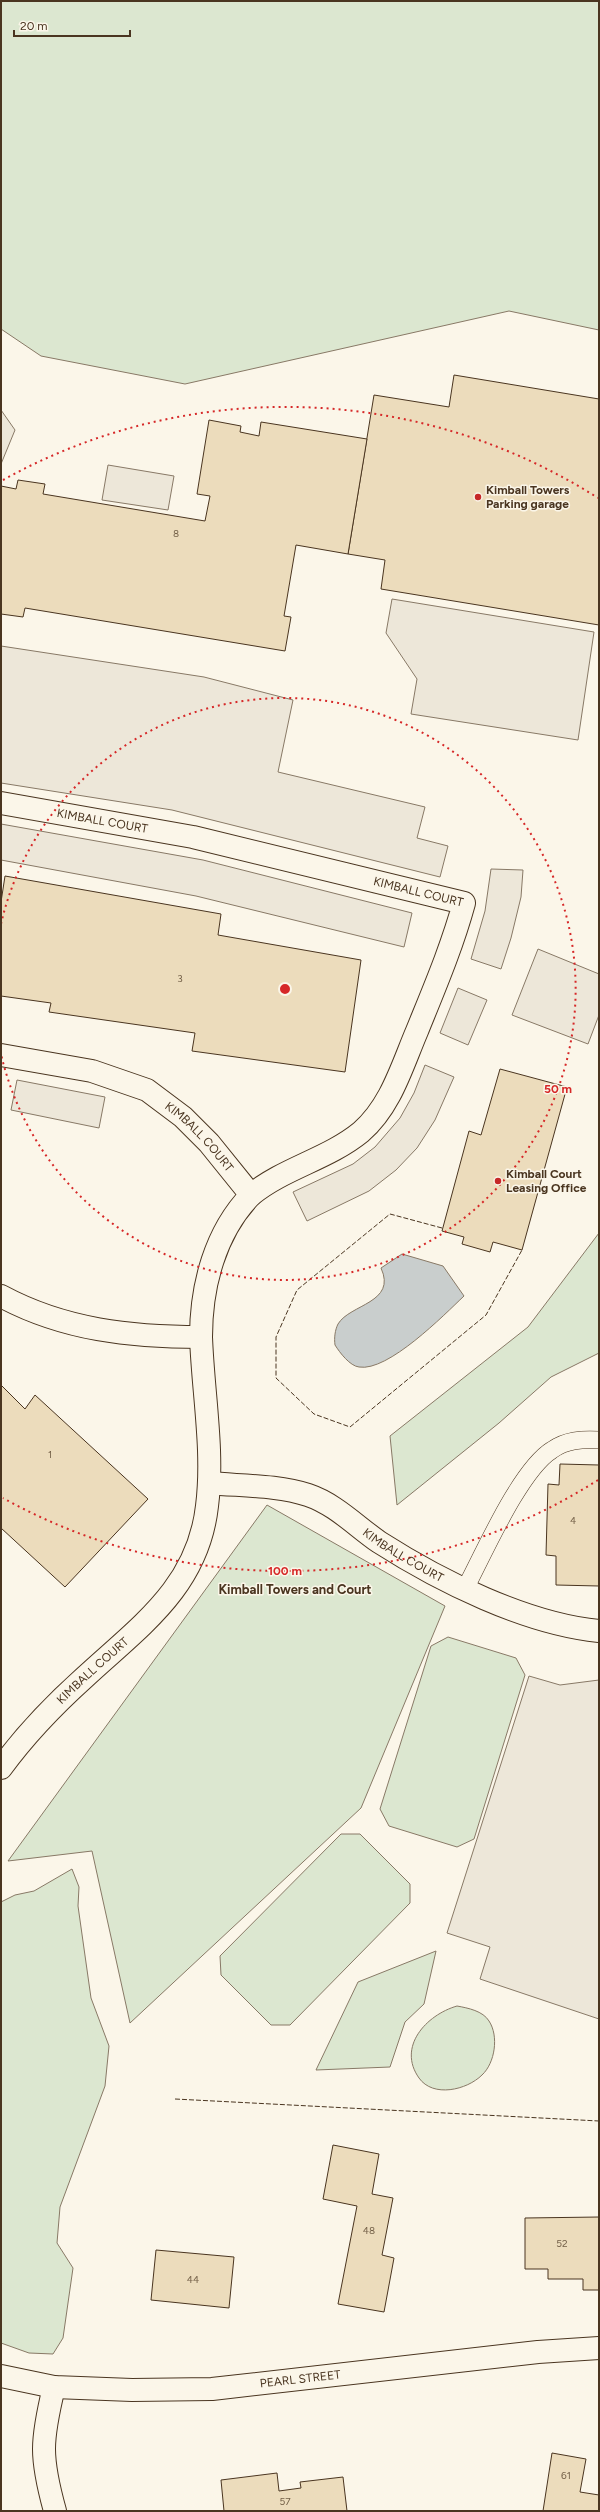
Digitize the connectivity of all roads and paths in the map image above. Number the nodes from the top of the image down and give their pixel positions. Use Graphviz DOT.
graph roads {
  1 [pos="1,803"];
  2 [pos="1,1055"];
  3 [pos="251,1195"];
  4 [pos="1,1296"];
  5 [pos="201,1337"];
  6 [pos="599,1440"];
  7 [pos="209,1484"];
  8 [pos="465,1589"];
  9 [pos="599,1631"];
  10 [pos="1,1768"];
  11 [pos="599,2348"];
  12 [pos="1,2376"];
  13 [pos="54,2387"];
  14 [pos="55,2511"];
  1 -- 3 [label="street, KIMBALL COURT"];
  2 -- 3 [label="street, KIMBALL COURT"];
  3 -- 5 [label="street, KIMBALL COURT"];
  4 -- 5 [label="street"];
  5 -- 7 [label="street, KIMBALL COURT"];
  6 -- 8 [label="lane"];
  7 -- 8 [label="street, KIMBALL COURT"];
  7 -- 10 [label="street, KIMBALL COURT"];
  8 -- 9 [label="street, KIMBALL COURT"];
  11 -- 13 [label="street, PEARL STREET"];
  12 -- 13 [label="street, PEARL STREET"];
  13 -- 14 [label="street"];
}
